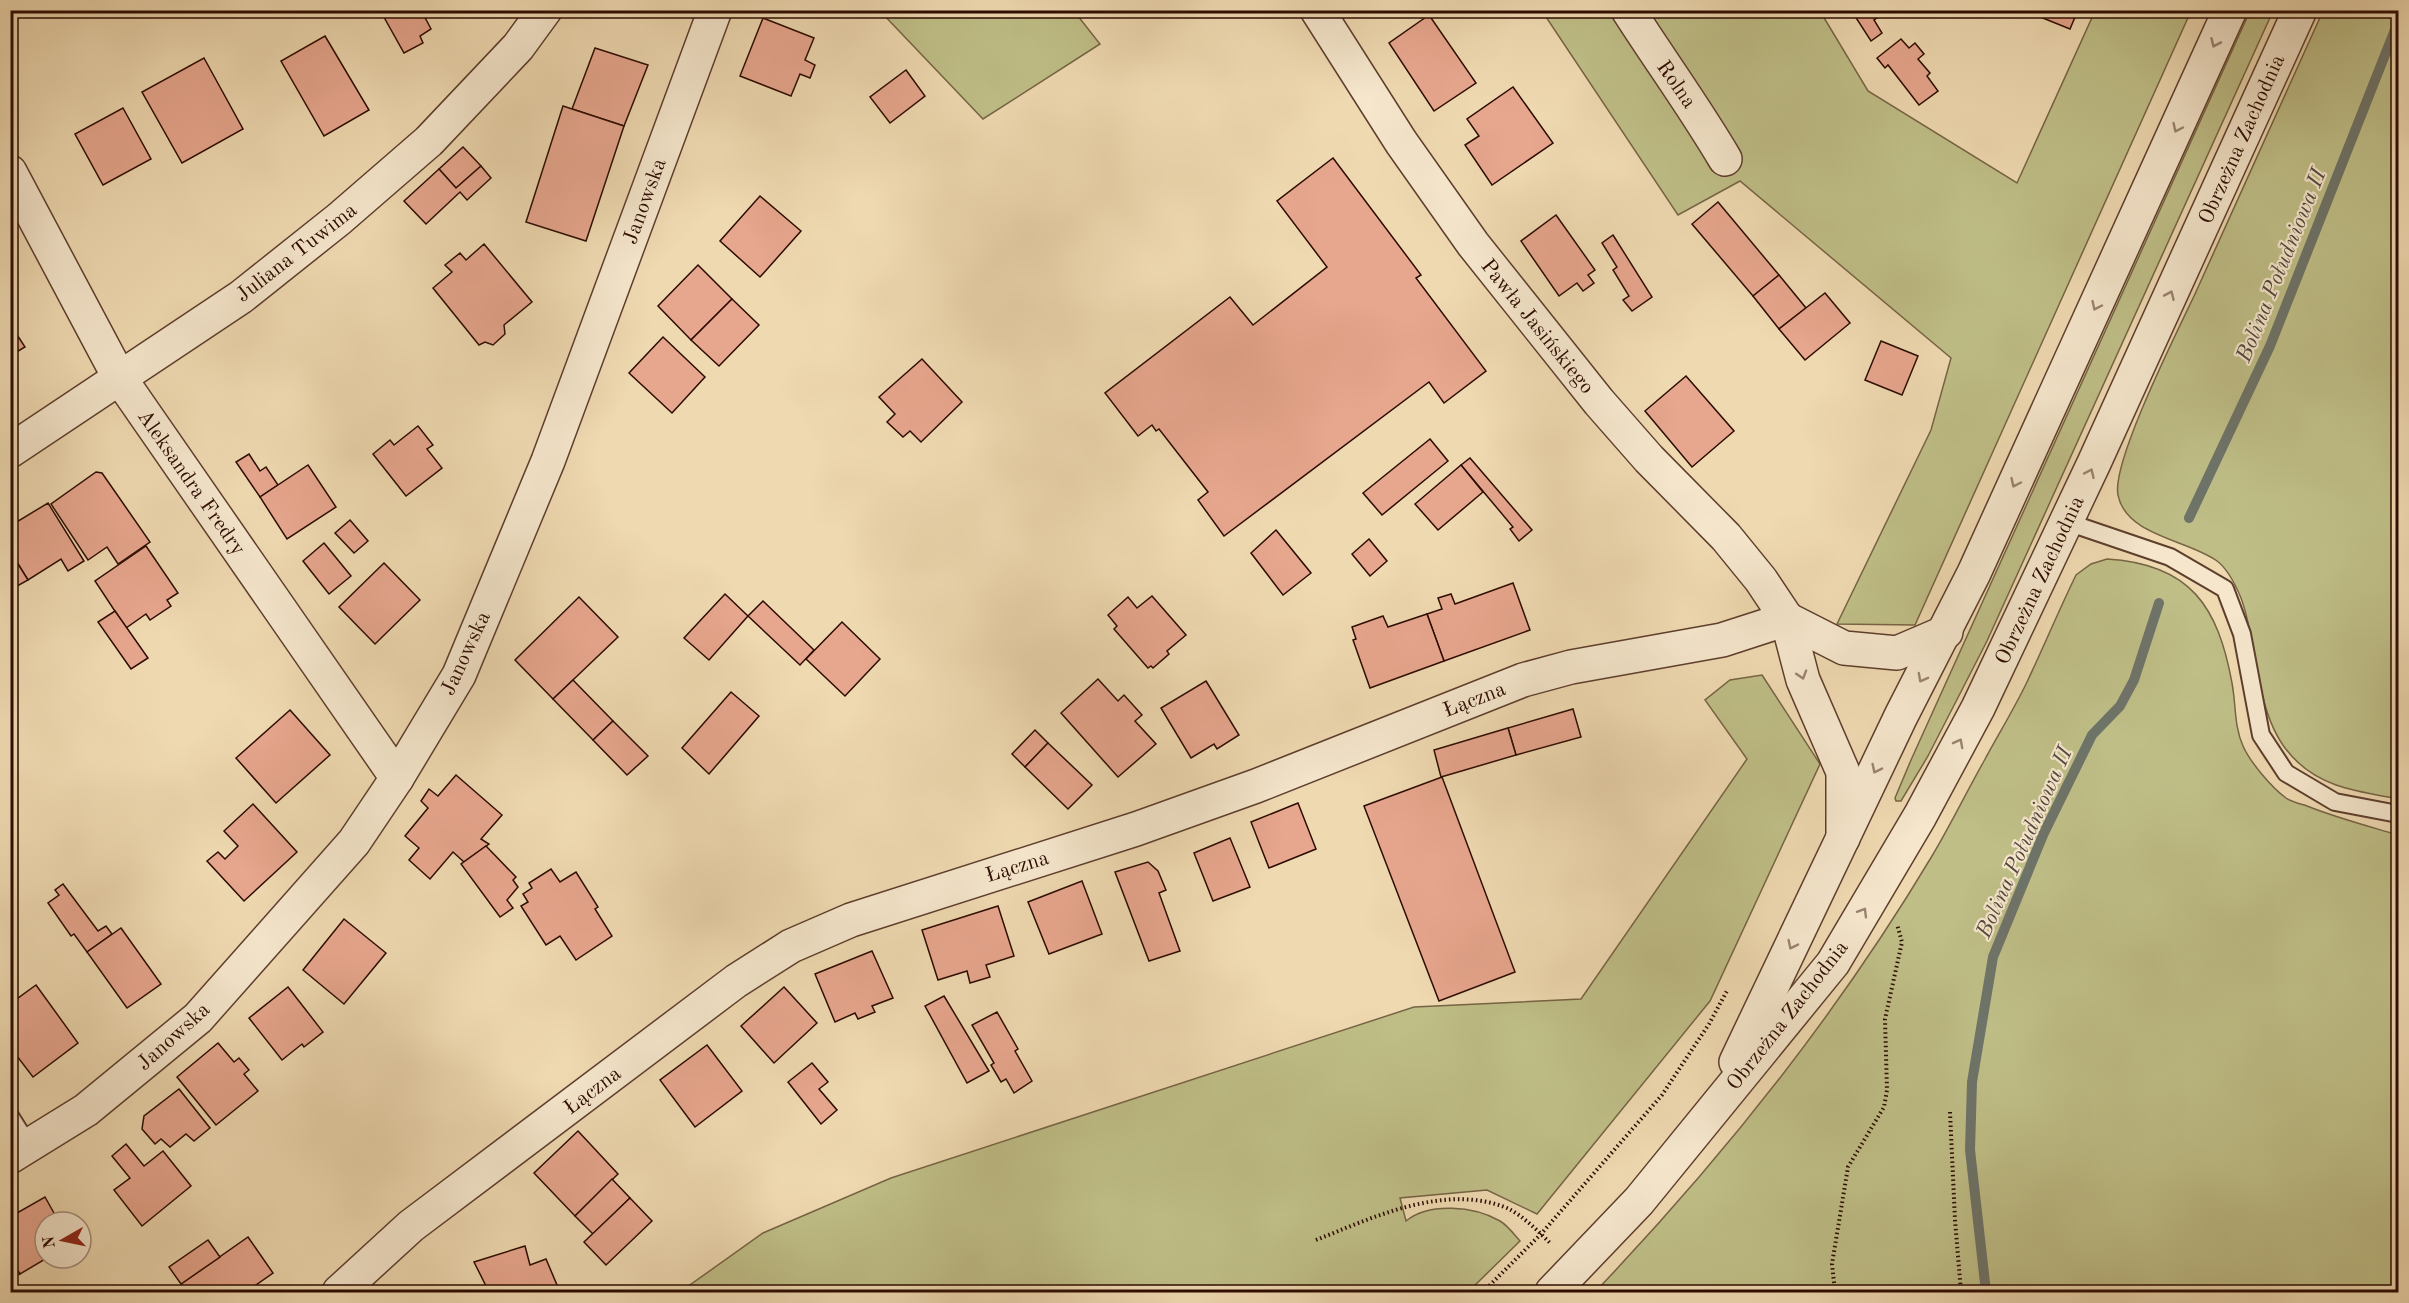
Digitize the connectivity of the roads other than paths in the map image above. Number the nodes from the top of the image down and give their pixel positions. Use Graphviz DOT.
graph roads {
  1 [pos="544,10"];
  2 [pos="715,10"];
  3 [pos="1317,10"];
  4 [pos="1628,10"];
  5 [pos="2230,10"];
  6 [pos="2300,10"];
  7 [pos="1725,159"];
  8 [pos="10,172"];
  9 [pos="119,377"];
  10 [pos="10,451"];
  11 [pos="2067,522"];
  12 [pos="1787,619"];
  13 [pos="1946,632"];
  14 [pos="397,778"];
  15 [pos="2398,814"];
  16 [pos="1843,838"];
  17 [pos="1712,1112"];
  18 [pos="10,1116"];
  19 [pos="20,1152"];
  20 [pos="339,1293"];
  21 [pos="1552,1293"];
  1 -- 9 [label="street, Juliana Tuwima"];
  2 -- 14 [label="street, Janowska"];
  3 -- 12 [label="street, Pawła Jasińskiego"];
  4 -- 7 [label="street, Rolna"];
  5 -- 13 [label="street, Obrzeżna Zachodnia, one-way"];
  11 -- 6 [label="street, Obrzeżna Zachodnia, one-way"];
  8 -- 9 [label="street, Aleksandra Fredry"];
  9 -- 10 [label="street, Juliana Tuwima"];
  9 -- 14 [label="street, Aleksandra Fredry"];
  11 -- 15 [label="lane"];
  17 -- 11 [label="street, Obrzeżna Zachodnia, one-way"];
  12 -- 13 [label="street, Pawła Jasińskiego"];
  12 -- 16 [label="street, Pawła Jasińskiego, one-way"];
  12 -- 20 [label="street, Łączna"];
  13 -- 16 [label="street, Obrzeżna Zachodnia, one-way"];
  14 -- 19 [label="street, Janowska"];
  16 -- 17 [label="street, Obrzeżna Zachodnia, one-way"];
  17 -- 21 [label="street, Obrzeżna Zachodnia"];
  18 -- 19 [label="lane"];
}
